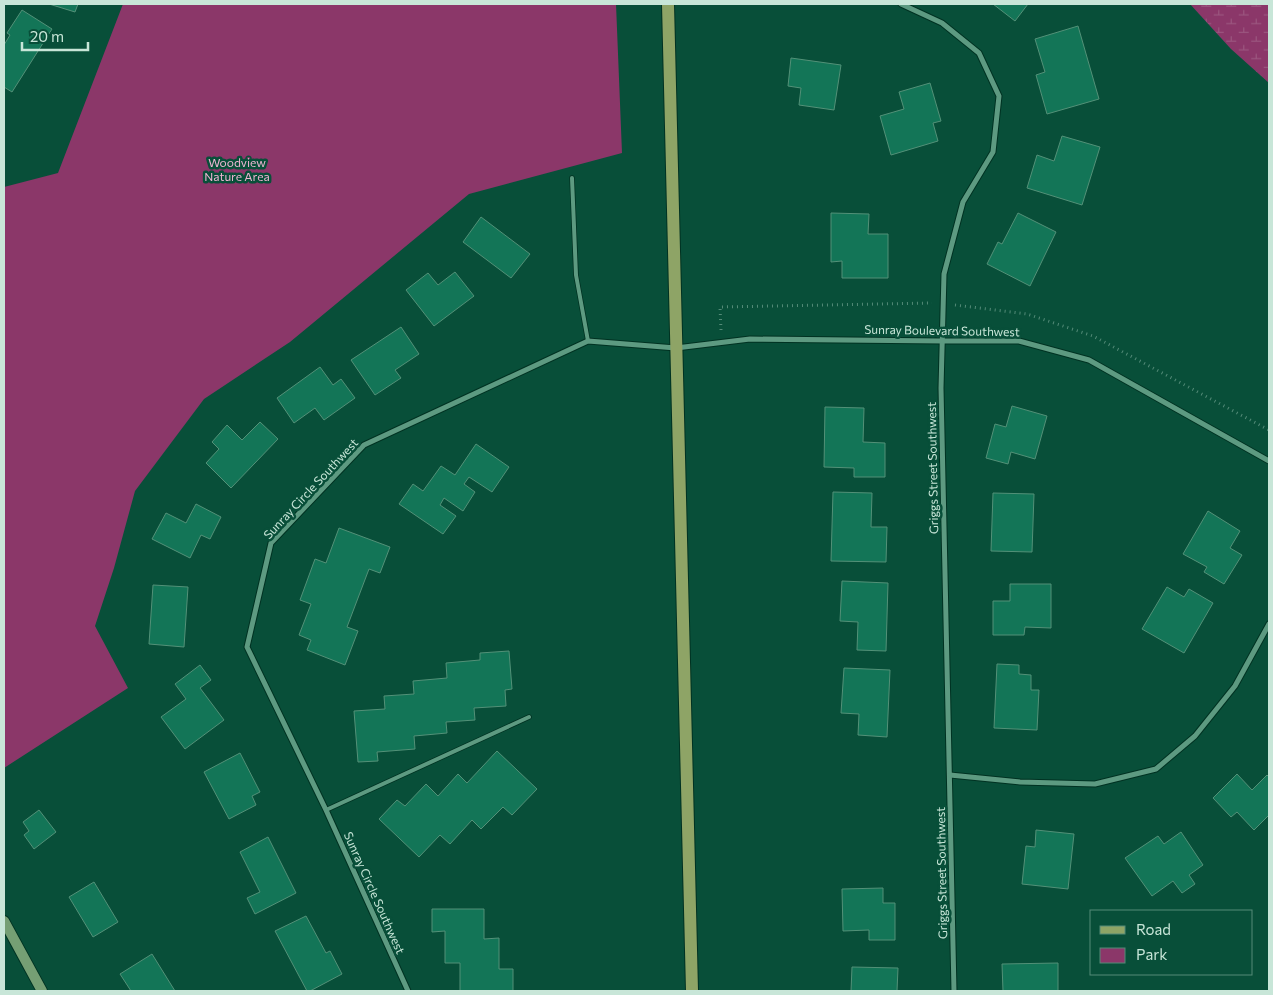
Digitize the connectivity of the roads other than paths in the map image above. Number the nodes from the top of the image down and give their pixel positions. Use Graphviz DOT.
graph roads {
  1 [pos="668,4"];
  2 [pos="901,4"];
  3 [pos="572,178"];
  4 [pos="588,341"];
  5 [pos="942,341"];
  6 [pos="676,348"];
  7 [pos="1269,461"];
  8 [pos="1269,624"];
  9 [pos="529,717"];
  10 [pos="950,775"];
  11 [pos="326,810"];
  12 [pos="4,922"];
  13 [pos="42,991"];
  14 [pos="408,991"];
  15 [pos="692,991"];
  16 [pos="954,991"];
  1 -- 6 [label="main road"];
  2 -- 5 [label="street, Griggs Street Southwest"];
  3 -- 4 [label="lane"];
  4 -- 6 [label="street, Sunray Circle Southwest"];
  4 -- 11 [label="street, Sunray Circle Southwest"];
  5 -- 6 [label="street, Sunray Boulevard Southwest"];
  5 -- 7 [label="street, Sunray Boulevard Southwest"];
  5 -- 10 [label="street, Griggs Street Southwest"];
  6 -- 15 [label="main road"];
  8 -- 10 [label="street"];
  9 -- 11 [label="lane"];
  10 -- 16 [label="street, Griggs Street Southwest"];
  11 -- 14 [label="street, Sunray Circle Southwest"];
  12 -- 13 [label="street"];
}
